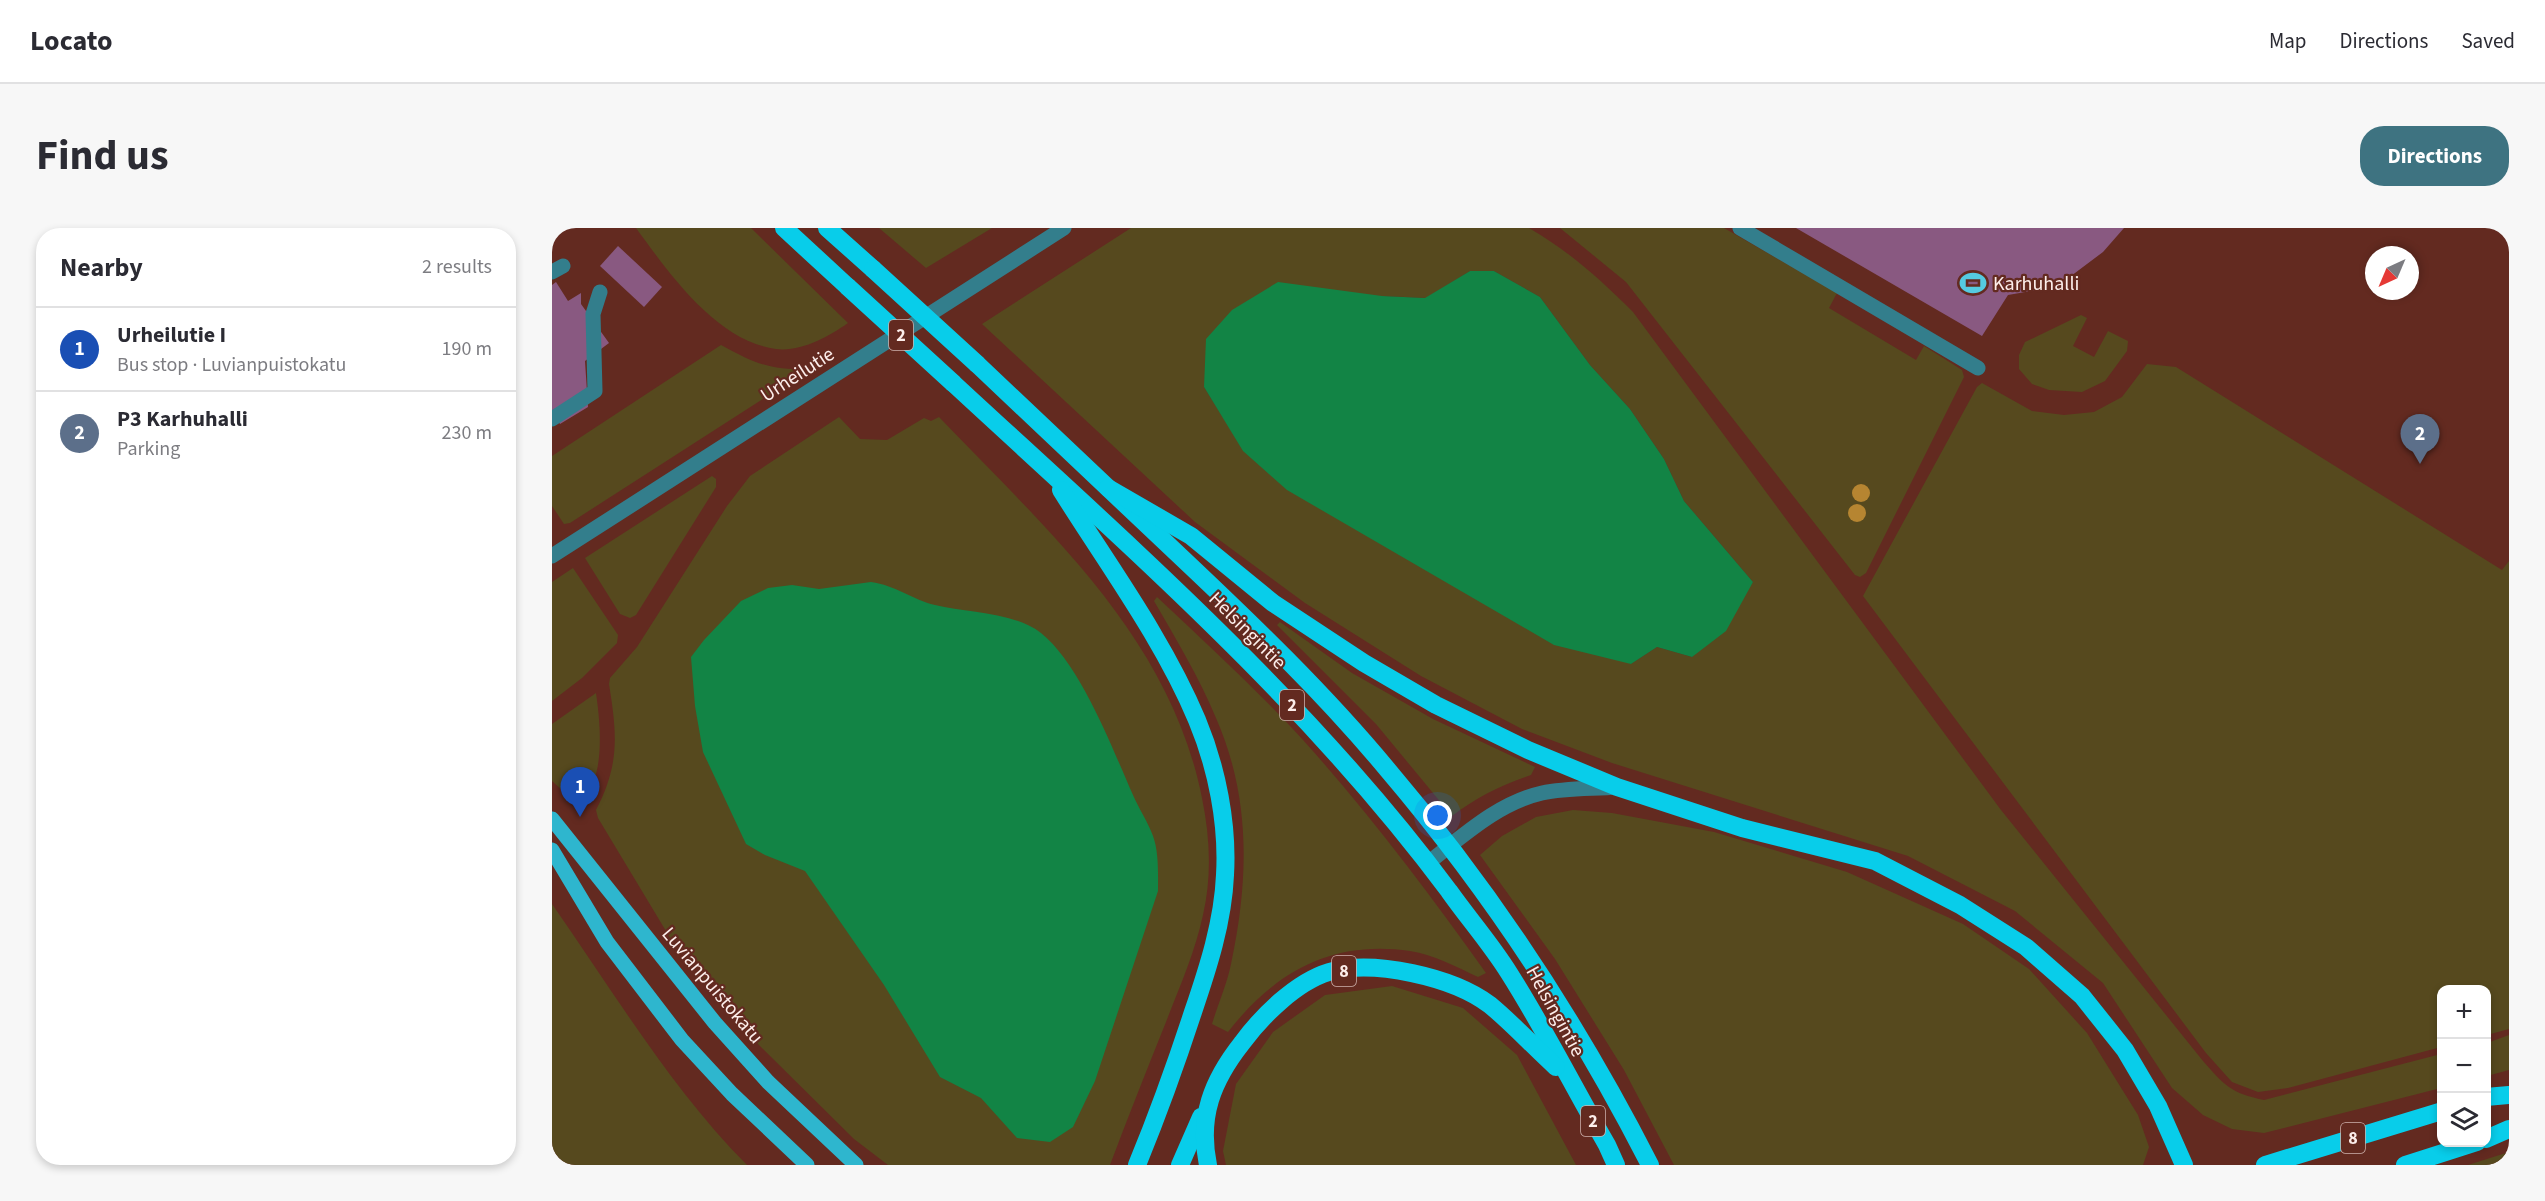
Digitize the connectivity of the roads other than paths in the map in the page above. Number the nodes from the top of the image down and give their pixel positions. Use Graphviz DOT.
graph roads {
  1 [pos="783,228"];
  2 [pos="827,228"];
  3 [pos="1064,228"];
  4 [pos="1740,228"];
  5 [pos="600,292"];
  6 [pos="1978,368"];
  7 [pos="552,419"];
  8 [pos="1048,471"];
  9 [pos="1108,488"];
  10 [pos="552,556"];
  11 [pos="1617,787"];
  12 [pos="552,819"];
  13 [pos="1450,846"];
  14 [pos="552,850"];
  15 [pos="1428,863"];
  16 [pos="1568,1078"];
  17 [pos="2509,1095"];
  18 [pos="2491,1097"];
  19 [pos="1208,1102"];
  20 [pos="2437,1113"];
  21 [pos="2509,1129"];
  22 [pos="2491,1137"];
  23 [pos="2463,1147"];
  24 [pos="807,1165"];
  25 [pos="856,1165"];
  26 [pos="1137,1165"];
  27 [pos="1180,1165"];
  28 [pos="1208,1165"];
  29 [pos="1616,1165"];
  30 [pos="1650,1165"];
  31 [pos="2184,1165"];
  32 [pos="2265,1165"];
  33 [pos="2405,1165"];
  1 -- 8 [label="highway, Helsingintie / 2, bridge"];
  2 -- 9 [label="highway, Helsingintie / 2, bridge"];
  3 -- 10 [label="street, Urheilutie"];
  4 -- 6 [label="street"];
  5 -- 7 [label="street"];
  8 -- 15 [label="highway, Helsingintie / 2"];
  8 -- 26 [label="highway"];
  9 -- 11 [label="highway"];
  9 -- 13 [label="highway, Helsingintie / 2"];
  11 -- 13 [label="street"];
  11 -- 31 [label="highway"];
  12 -- 25 [label="main road, Luvianpuistokatu"];
  13 -- 15 [label="street"];
  13 -- 30 [label="highway, Helsingintie / 2"];
  14 -- 24 [label="main road"];
  15 -- 16 [label="highway, Helsingintie / 2"];
  16 -- 19 [label="highway, 8"];
  16 -- 29 [label="highway, Helsingintie / 2"];
  17 -- 18 [label="highway"];
  19 -- 27 [label="highway"];
  19 -- 28 [label="highway, 8"];
  20 -- 32 [label="highway, 8"];
  21 -- 22 [label="highway"];
  23 -- 33 [label="highway"];
}
